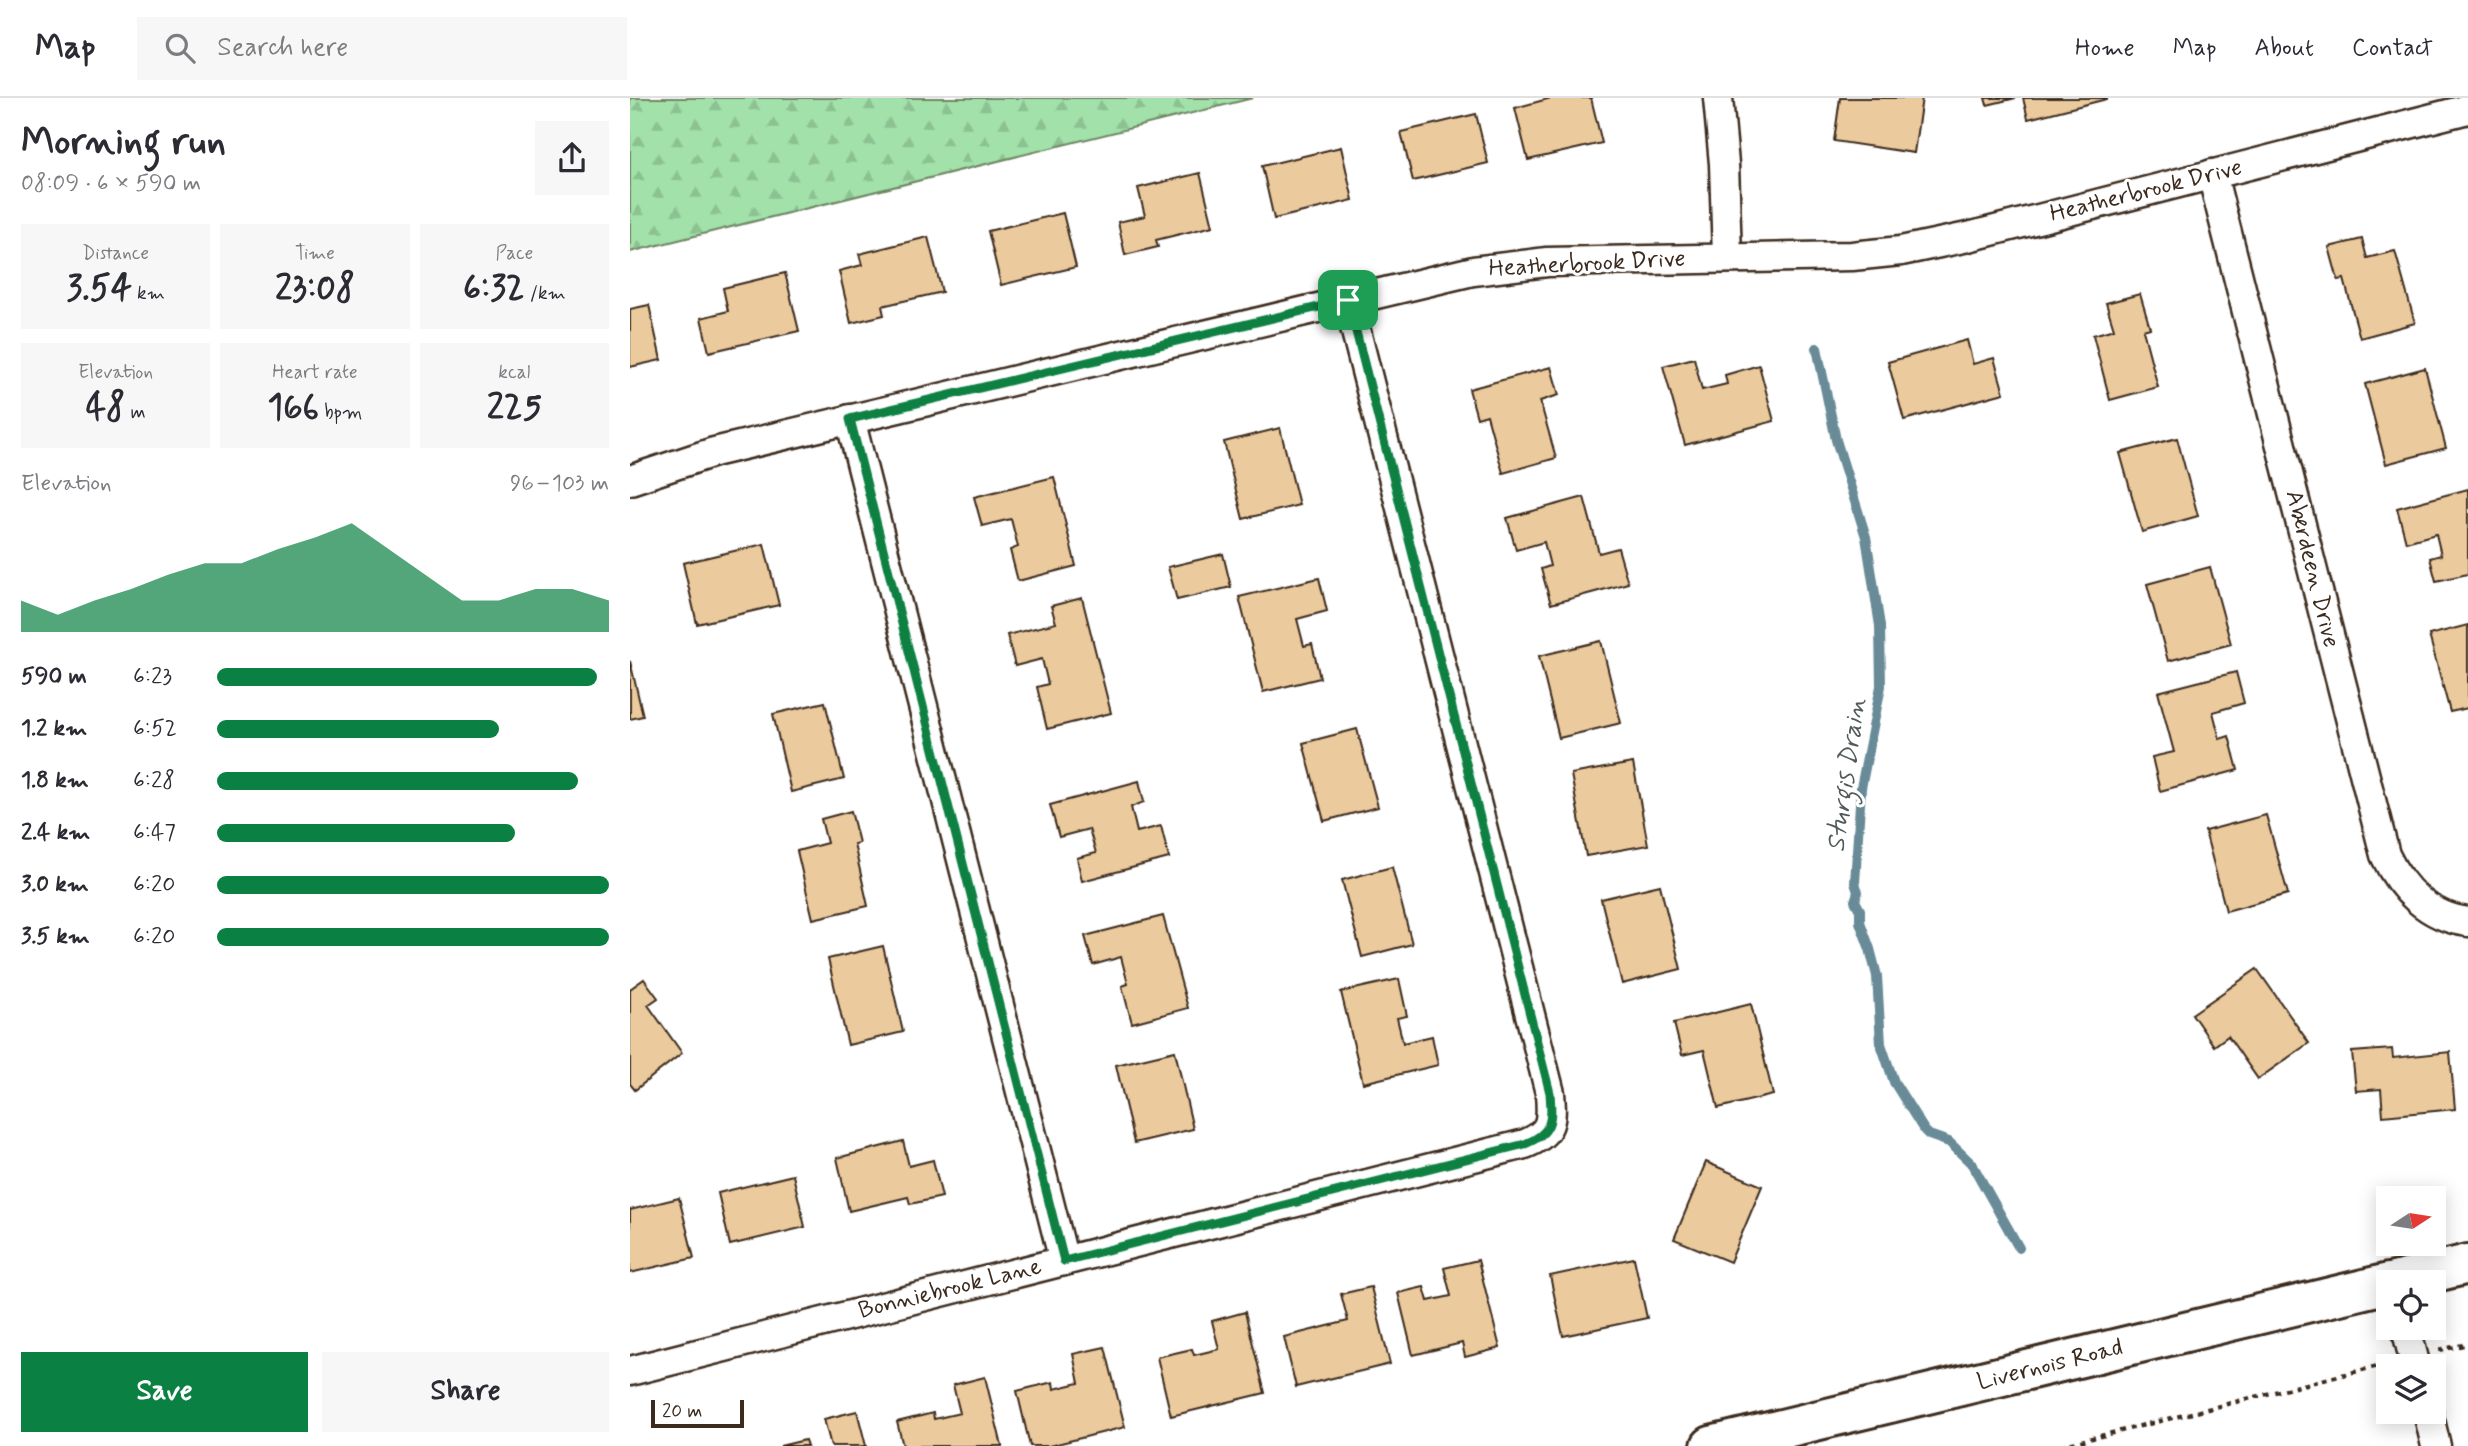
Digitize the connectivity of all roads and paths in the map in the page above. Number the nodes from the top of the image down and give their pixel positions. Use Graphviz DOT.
graph roads {
  1 [pos="1718,98"];
  2 [pos="2468,109"];
  3 [pos="2212,174"];
  4 [pos="1727,257"];
  5 [pos="1348,300"];
  6 [pos="850,419"];
  7 [pos="630,480"];
  8 [pos="2468,922"];
  9 [pos="1064,1261"];
  10 [pos="2468,1264"];
  11 [pos="2444,1270"];
  12 [pos="2376,1287"];
  13 [pos="2468,1344"];
  14 [pos="2435,1354"];
  15 [pos="2376,1369"];
  16 [pos="630,1371"];
  17 [pos="2431,1424"];
  18 [pos="1711,1446"];
  19 [pos="2061,1446"];
  20 [pos="2436,1446"];
  1 -- 4 [label="street"];
  2 -- 3 [label="street, Heatherbrook Drive"];
  3 -- 4 [label="street, Heatherbrook Drive"];
  3 -- 8 [label="street, Aberdeen Drive"];
  4 -- 5 [label="street, Heatherbrook Drive"];
  5 -- 6 [label="street, Heatherbrook Drive"];
  5 -- 9 [label="street, Bonniebrook Lane"];
  6 -- 7 [label="street, Heatherbrook Drive"];
  6 -- 9 [label="street"];
  9 -- 16 [label="street, Bonniebrook Lane"];
  10 -- 11 [label="main road, Livernois Road"];
  12 -- 18 [label="main road, Livernois Road"];
  13 -- 14 [label="path"];
  15 -- 19 [label="path"];
  17 -- 20 [label="street"];
}
